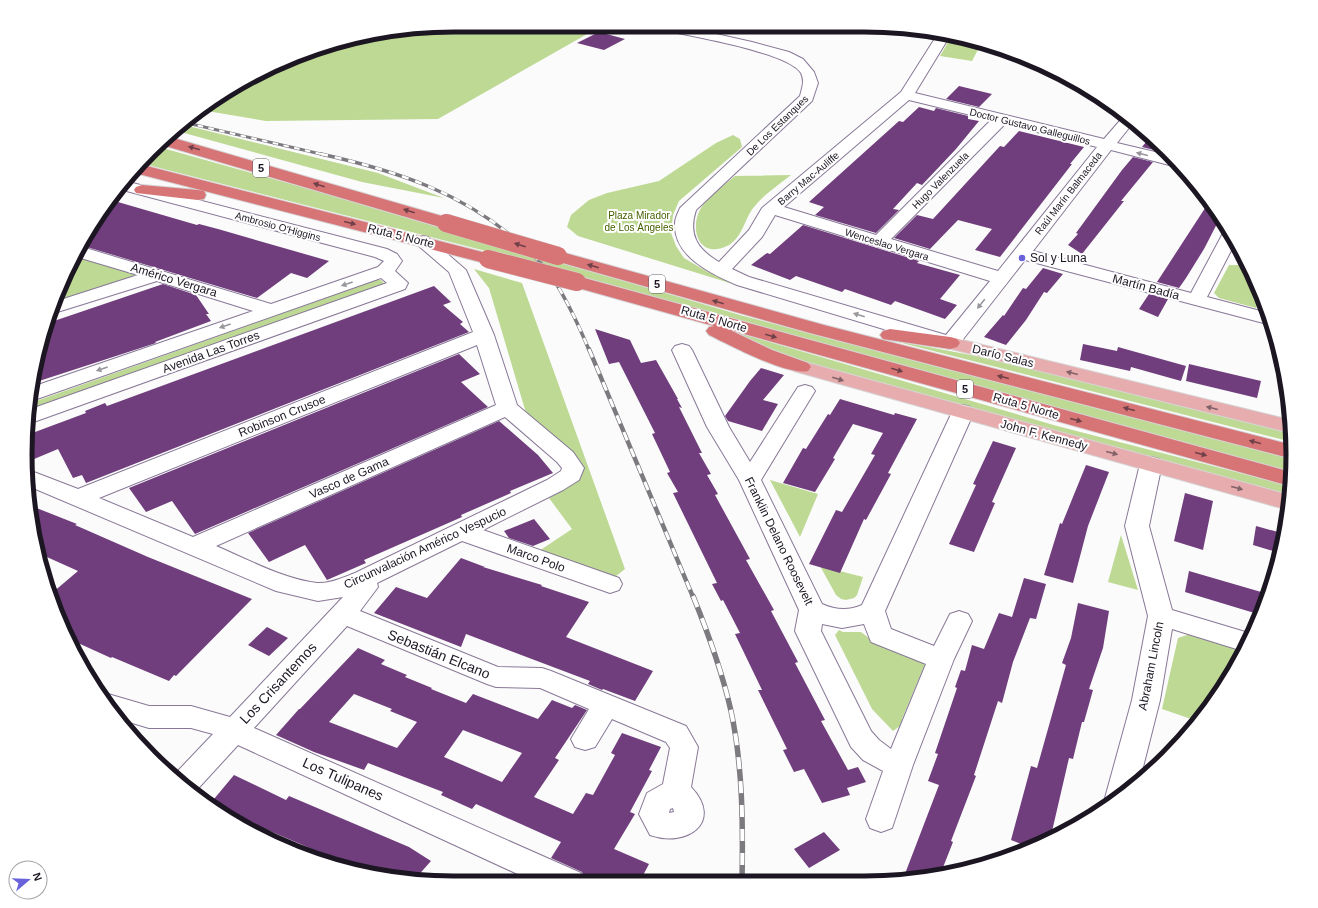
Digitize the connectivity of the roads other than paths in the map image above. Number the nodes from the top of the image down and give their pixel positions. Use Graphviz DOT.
graph roads {
  1 [pos="689,32"];
  2 [pos="941,39"];
  3 [pos="906,95"];
  4 [pos="1001,119"];
  5 [pos="1125,122"];
  6 [pos="170,142"];
  7 [pos="1107,145"];
  8 [pos="1165,159"];
  9 [pos="143,170"];
  10 [pos="128,186"];
  11 [pos="142,190"];
  12 [pos="258,200"];
  13 [pos="772,209"];
  14 [pos="422,241"];
  15 [pos="880,241"];
  16 [pos="1228,241"];
  17 [pos="84,253"];
  18 [pos="1021,253"];
  19 [pos="482,257"];
  20 [pos="457,270"];
  21 [pos="721,270"];
  22 [pos="158,275"];
  23 [pos="1001,278"];
  24 [pos="389,279"];
  25 [pos="640,299"];
  26 [pos="1196,300"];
  27 [pos="58,307"];
  28 [pos="271,310"];
  29 [pos="756,312"];
  30 [pos="1264,318"];
  31 [pos="484,335"];
  32 [pos="950,342"];
  33 [pos="682,350"];
  34 [pos="801,367"];
  35 [pos="805,391"];
  36 [pos="37,392"];
  37 [pos="507,408"];
  38 [pos="963,412"];
  39 [pos="34,415"];
  40 [pos="1285,426"];
  41 [pos="1286,450"];
  42 [pos="1151,464"];
  43 [pos="1285,477"];
  44 [pos="33,479"];
  45 [pos="750,480"];
  46 [pos="79,497"];
  47 [pos="1283,501"];
  48 [pos="462,532"];
  49 [pos="192,547"];
  50 [pos="364,579"];
  51 [pos="610,584"];
  52 [pos="812,610"];
  53 [pos="872,611"];
  54 [pos="342,614"];
  55 [pos="1161,616"];
  56 [pos="959,621"];
  57 [pos="1242,641"];
  58 [pos="941,659"];
  59 [pos="606,706"];
  60 [pos="117,708"];
  61 [pos="234,730"];
  62 [pos="585,738"];
  63 [pos="899,765"];
  64 [pos="187,781"];
  65 [pos="1123,787"];
  66 [pos="676,791"];
  67 [pos="881,819"];
  68 [pos="555,876"];
  1 -- 21 [label="street, De Los Estanques"];
  2 -- 3 [label="street, Barry Mac-Auliffe"];
  3 -- 4 [label="street, Doctor Gustavo Galleguillos"];
  3 -- 13 [label="street, Barry Mac-Auliffe"];
  4 -- 7 [label="street, Doctor Gustavo Galleguillos"];
  4 -- 15 [label="street, Hugo Valenzuela"];
  5 -- 7 [label="street, Raúl Marín Balmaceda"];
  29 -- 6 [label="highway, Ruta 5 Norte / 5, one-way, bridge"];
  8 -- 7 [label="street, Doctor Gustavo Galleguillos, one-way"];
  7 -- 18 [label="street, Raúl Marín Balmaceda"];
  9 -- 12 [label="highway, Ruta 5 Norte / 5"];
  10 -- 11 [label="street, Ambrosio O'Higgins"];
  11 -- 12 [label="highway"];
  11 -- 24 [label="street, Ambrosio O'Higgins"];
  12 -- 14 [label="highway, Ruta 5 Norte / 5, one-way"];
  13 -- 15 [label="street, Wenceslao Vergara"];
  13 -- 21 [label="street, Barry Mac-Auliffe"];
  14 -- 19 [label="highway, Ruta 5 Norte / 5"];
  14 -- 20 [label="street"];
  15 -- 23 [label="street, Wenceslao Vergara"];
  16 -- 26 [label="street"];
  17 -- 22 [label="street, Américo Vergara"];
  18 -- 23 [label="street, Raúl Marín Balmaceda"];
  18 -- 26 [label="street, Martín Badía"];
  19 -- 20 [label="street"];
  19 -- 25 [label="highway, Ruta 5 Norte / 5, bridge"];
  20 -- 31 [label="street"];
  32 -- 21 [label="street, Darío Salas, one-way"];
  22 -- 27 [label="street"];
  22 -- 28 [label="street, Américo Vergara"];
  23 -- 32 [label="street, Raúl Marín Balmaceda, one-way"];
  24 -- 28 [label="street, Avenida Las Torres, one-way"];
  24 -- 39 [label="street, Avenida Las Torres"];
  25 -- 34 [label="highway"];
  25 -- 43 [label="highway, Ruta 5 Norte / 5, one-way"];
  26 -- 30 [label="street, Martín Badía"];
  28 -- 36 [label="street, Avenida Las Torres, one-way"];
  29 -- 32 [label="highway"];
  41 -- 29 [label="highway, Ruta 5 Norte / 5, one-way"];
  31 -- 37 [label="street"];
  31 -- 46 [label="street, Robinson Crusoe"];
  40 -- 32 [label="main road, Darío Salas, one-way"];
  33 -- 45 [label="street, Franklin Delano Roosevelt"];
  34 -- 38 [label="main road, John F. Kennedy, one-way"];
  35 -- 45 [label="street"];
  37 -- 48 [label="street, Circunvalación Américo Vespucio"];
  37 -- 49 [label="street, Vasco de Gama"];
  38 -- 42 [label="main road, John F. Kennedy, one-way"];
  38 -- 53 [label="street"];
  42 -- 47 [label="main road, John F. Kennedy, one-way"];
  42 -- 55 [label="street, Abraham Lincoln"];
  44 -- 46 [label="street, Circunvalación Américo Vespucio"];
  45 -- 52 [label="street, Franklin Delano Roosevelt"];
  46 -- 49 [label="street, Circunvalación Américo Vespucio"];
  48 -- 50 [label="street, Circunvalación Américo Vespucio"];
  48 -- 51 [label="street, Marco Polo"];
  49 -- 50 [label="street, Circunvalación Américo Vespucio"];
  50 -- 54 [label="street, Los Crisantemos"];
  52 -- 53 [label="street, Franklin Delano Roosevelt"];
  52 -- 63 [label="street"];
  53 -- 58 [label="street"];
  54 -- 59 [label="street, Sebastián Elcano"];
  54 -- 61 [label="street, Los Crisantemos"];
  55 -- 57 [label="street"];
  55 -- 65 [label="street, Abraham Lincoln"];
  56 -- 58 [label="street"];
  58 -- 63 [label="street"];
  59 -- 62 [label="street"];
  59 -- 66 [label="street, Sebastián Elcano"];
  60 -- 61 [label="street, Los Tulipanes"];
  61 -- 64 [label="street, Los Crisantemos"];
  61 -- 68 [label="street, Los Tulipanes"];
  63 -- 67 [label="street"];
}
